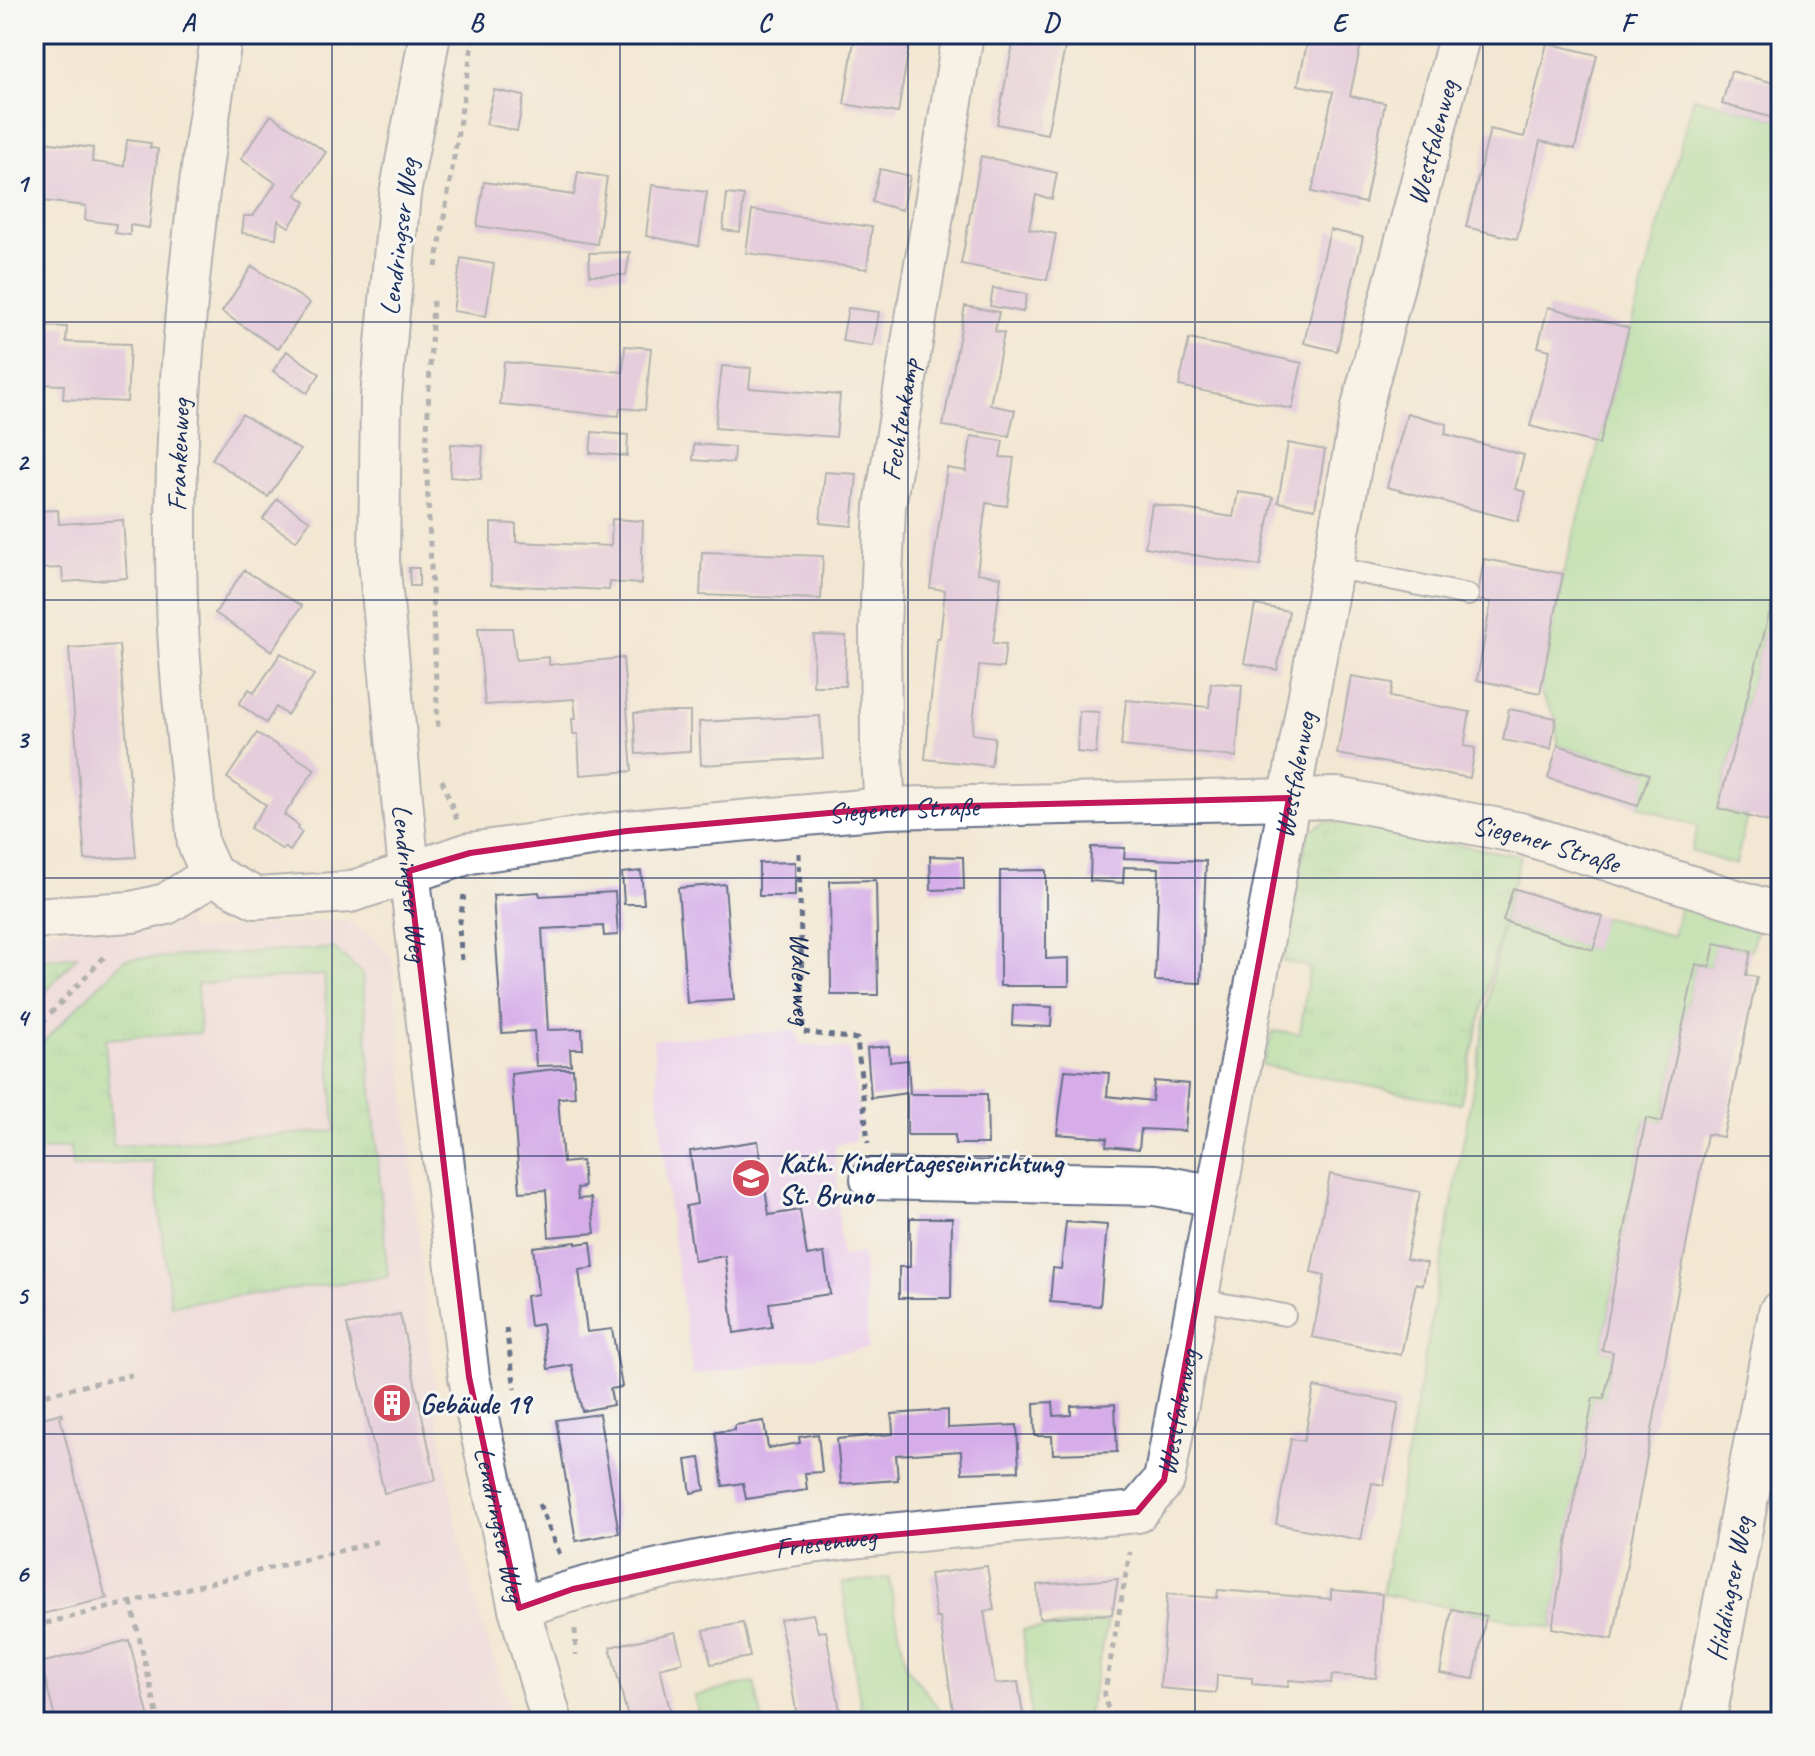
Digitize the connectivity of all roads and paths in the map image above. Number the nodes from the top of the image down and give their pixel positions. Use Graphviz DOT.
graph roads {
  1 [pos="222,34"];
  2 [pos="430,34"];
  3 [pos="963,34"];
  4 [pos="1460,34"];
  5 [pos="1332,567"];
  6 [pos="1468,595"];
  7 [pos="1289,798"];
  8 [pos="885,808"];
  9 [pos="798,817"];
  10 [pos="409,871"];
  11 [pos="212,875"];
  12 [pos="132,912"];
  13 [pos="1781,914"];
  14 [pos="34,918"];
  15 [pos="34,1031"];
  16 [pos="871,1179"];
  17 [pos="1215,1196"];
  18 [pos="1196,1299"];
  19 [pos="1781,1313"];
  20 [pos="1285,1315"];
  21 [pos="132,1375"];
  22 [pos="34,1397"];
  23 [pos="1137,1512"];
  24 [pos="380,1541"];
  25 [pos="130,1602"];
  26 [pos="519,1608"];
  27 [pos="34,1626"];
  28 [pos="159,1722"];
  29 [pos="552,1722"];
  30 [pos="1127,1722"];
  31 [pos="1703,1722"];
  1 -- 11 [label="street, Frankenweg"];
  2 -- 10 [label="street, Lendringser Weg"];
  3 -- 8 [label="street, Fechtenkamp"];
  4 -- 5 [label="street, Westfalenweg"];
  5 -- 6 [label="lane"];
  5 -- 7 [label="street, Westfalenweg"];
  7 -- 8 [label="street, Siegener Straße"];
  7 -- 13 [label="street, Siegener Straße"];
  7 -- 17 [label="street, Westfalenweg"];
  8 -- 9 [label="street, Siegener Straße"];
  9 -- 10 [label="street, Siegener Straße"];
  9 -- 16 [label="path, Walenweg"];
  10 -- 11 [label="street, Siegener Straße"];
  10 -- 26 [label="street, Lendringser Weg"];
  11 -- 12 [label="street"];
  12 -- 14 [label="street"];
  12 -- 15 [label="path"];
  16 -- 17 [label="street"];
  17 -- 18 [label="street, Westfalenweg"];
  18 -- 20 [label="lane"];
  18 -- 23 [label="street, Westfalenweg"];
  19 -- 31 [label="main road, Hiddingser Weg"];
  21 -- 22 [label="path"];
  23 -- 26 [label="street, Friesenweg"];
  23 -- 30 [label="path"];
  24 -- 25 [label="path"];
  25 -- 27 [label="path"];
  25 -- 28 [label="path"];
  26 -- 29 [label="street, Lendringser Weg"];
}
